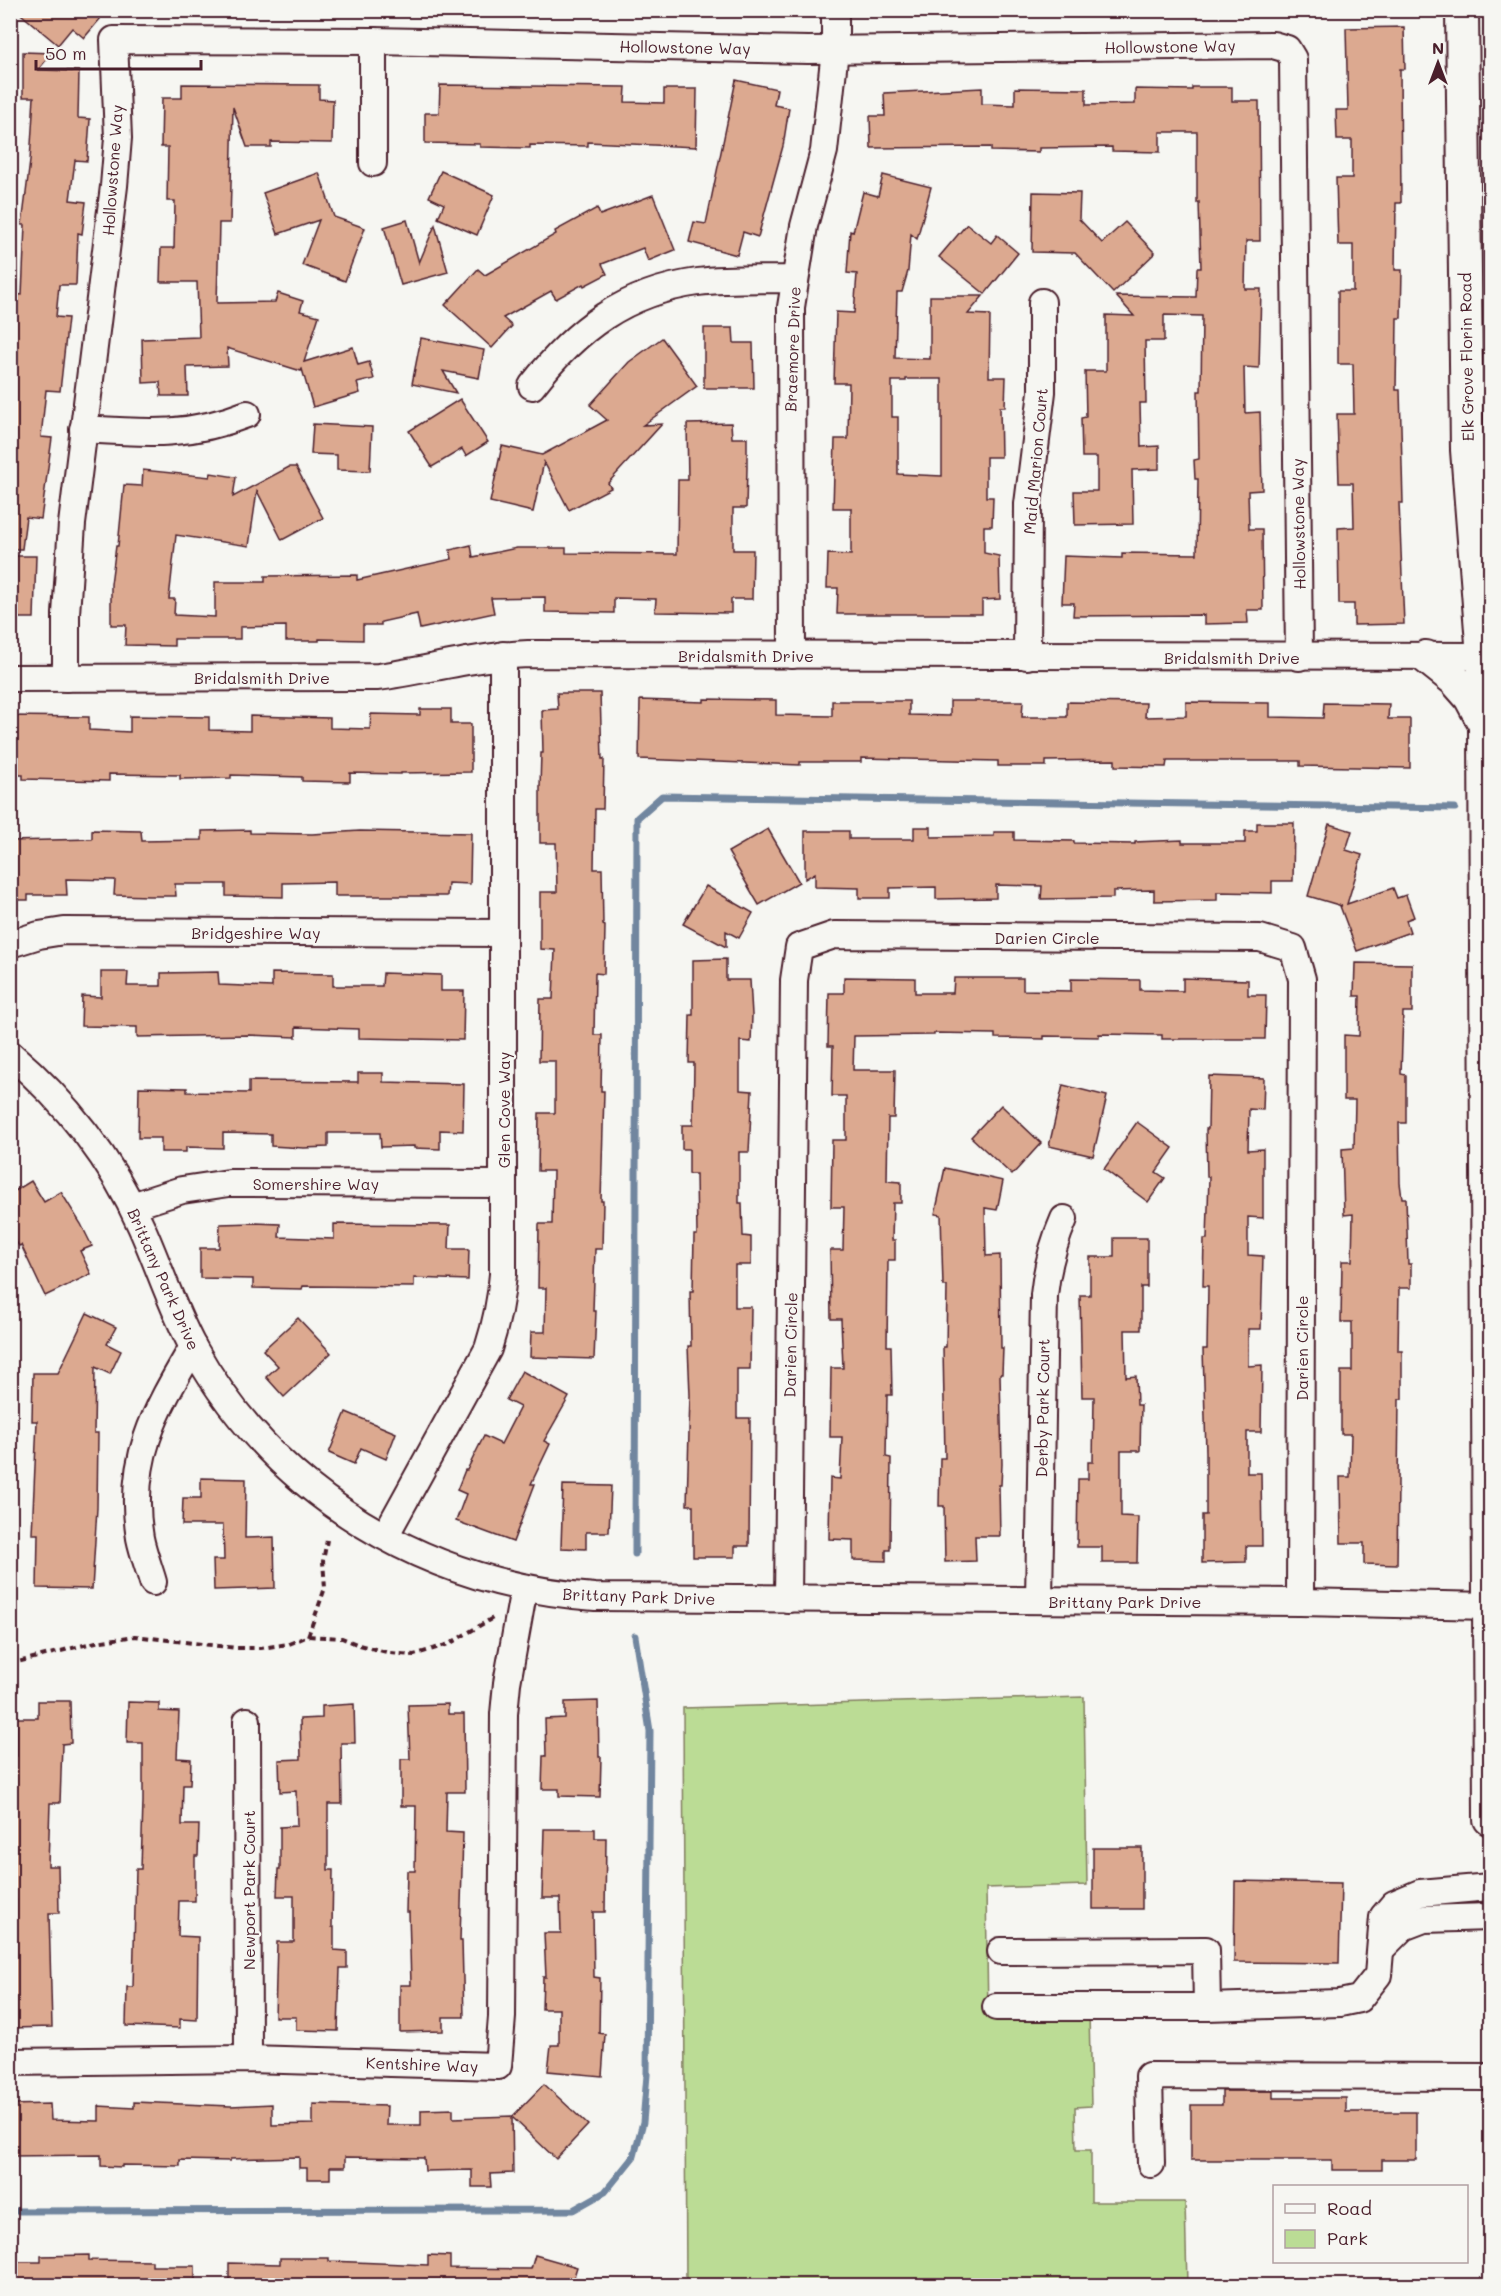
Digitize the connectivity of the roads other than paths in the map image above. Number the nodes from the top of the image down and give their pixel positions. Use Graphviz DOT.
graph roads {
  1 [pos="835,10"];
  2 [pos="1462,10"];
  3 [pos="373,41"];
  4 [pos="835,50"];
  5 [pos="373,163"];
  6 [pos="794,279"];
  7 [pos="1042,302"];
  8 [pos="532,386"];
  9 [pos="247,414"];
  10 [pos="83,429"];
  11 [pos="1484,578"];
  12 [pos="503,655"];
  13 [pos="792,655"];
  14 [pos="1027,656"];
  15 [pos="1299,657"];
  16 [pos="1426,657"];
  17 [pos="1487,659"];
  18 [pos="10,678"];
  19 [pos="66,678"];
  20 [pos="1485,724"];
  21 [pos="503,933"];
  22 [pos="10,944"];
  23 [pos="10,1054"];
  24 [pos="503,1184"];
  25 [pos="132,1206"];
  26 [pos="1064,1219"];
  27 [pos="193,1347"];
  28 [pos="385,1536"];
  29 [pos="153,1582"];
  30 [pos="524,1588"];
  31 [pos="788,1599"];
  32 [pos="1039,1600"];
  33 [pos="1300,1602"];
  34 [pos="1489,1606"];
  35 [pos="247,1721"];
  36 [pos="1491,1819"];
  37 [pos="1491,1887"];
  38 [pos="1491,1917"];
  39 [pos="1381,1949"];
  40 [pos="1001,1950"];
  41 [pos="996,2007"];
  42 [pos="1207,2007"];
  43 [pos="248,2059"];
  44 [pos="10,2062"];
  45 [pos="1491,2077"];
  46 [pos="1151,2164"];
  1 -- 4 [label="street, Braemore Drive"];
  2 -- 11 [label="main road, Elk Grove Florin Road"];
  3 -- 4 [label="street, Hollowstone Way"];
  3 -- 5 [label="street"];
  3 -- 10 [label="street, Hollowstone Way"];
  4 -- 6 [label="street, Braemore Drive"];
  4 -- 15 [label="street, Hollowstone Way"];
  6 -- 8 [label="street"];
  6 -- 13 [label="street, Braemore Drive"];
  7 -- 14 [label="street, Maid Marion Court"];
  9 -- 10 [label="street"];
  10 -- 19 [label="street, Hollowstone Way"];
  11 -- 17 [label="main road, Elk Grove Florin Road"];
  12 -- 13 [label="street, Bridalsmith Drive"];
  12 -- 19 [label="street, Bridalsmith Drive"];
  12 -- 21 [label="street, Glen Cove Way"];
  13 -- 14 [label="street, Bridalsmith Drive"];
  14 -- 15 [label="street, Bridalsmith Drive"];
  15 -- 16 [label="street, Bridalsmith Drive"];
  16 -- 17 [label="street, Bridalsmith Drive"];
  16 -- 20 [label="main road"];
  17 -- 20 [label="main road, Elk Grove Florin Road"];
  18 -- 19 [label="street, Bridalsmith Drive"];
  20 -- 34 [label="main road, Elk Grove Florin Road"];
  21 -- 22 [label="street, Bridgeshire Way"];
  21 -- 24 [label="street, Glen Cove Way"];
  23 -- 25 [label="street, Brittany Park Drive"];
  24 -- 25 [label="street, Somershire Way"];
  24 -- 28 [label="street, Glen Cove Way"];
  25 -- 27 [label="street, Brittany Park Drive"];
  26 -- 32 [label="street, Derby Park Court"];
  27 -- 28 [label="street, Brittany Park Drive"];
  27 -- 29 [label="street"];
  28 -- 30 [label="street, Brittany Park Drive"];
  30 -- 31 [label="street, Brittany Park Drive"];
  30 -- 43 [label="street, Kentshire Way"];
  31 -- 32 [label="street, Brittany Park Drive"];
  31 -- 33 [label="street, Darien Circle"];
  32 -- 33 [label="street, Brittany Park Drive"];
  33 -- 34 [label="street, Brittany Park Drive"];
  34 -- 36 [label="main road, Elk Grove Florin Road"];
  35 -- 43 [label="street, Newport Park Court"];
  37 -- 39 [label="street"];
  38 -- 39 [label="street"];
  39 -- 42 [label="street"];
  40 -- 42 [label="street"];
  41 -- 42 [label="street"];
  43 -- 44 [label="street, Kentshire Way"];
  45 -- 46 [label="street"];
}
